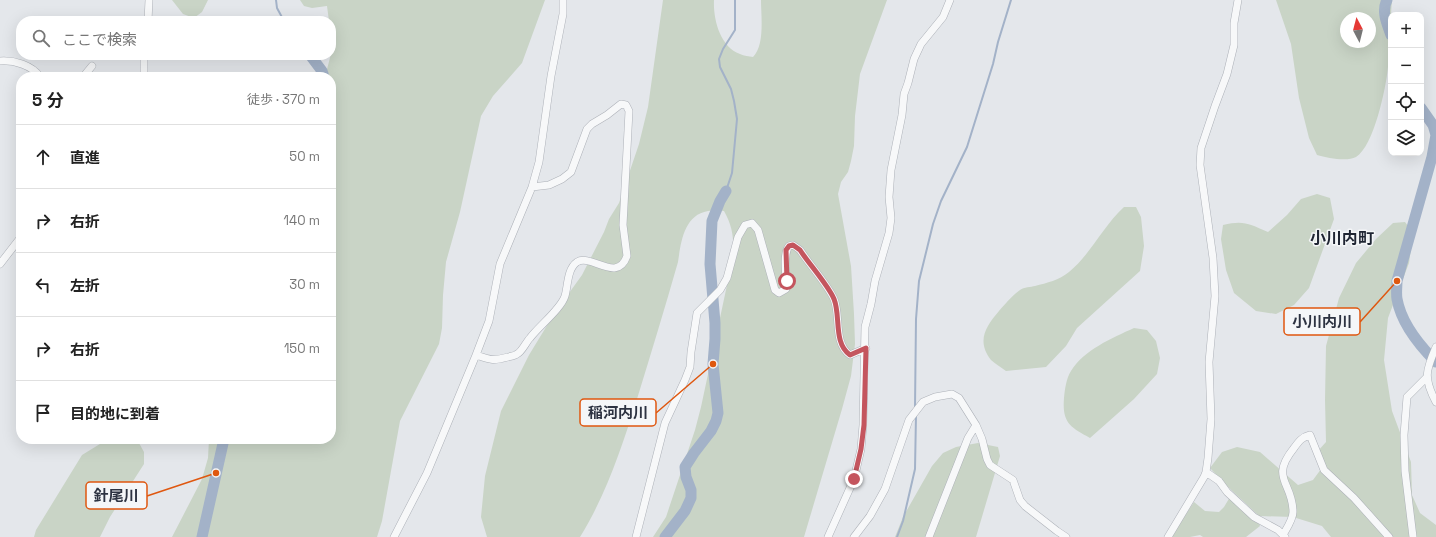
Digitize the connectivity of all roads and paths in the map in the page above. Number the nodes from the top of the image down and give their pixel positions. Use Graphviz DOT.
graph roads {
  1 [pos="149,0"];
  2 [pos="563,0"];
  3 [pos="950,0"];
  4 [pos="1238,0"];
  5 [pos="148,16"];
  6 [pos="144,60"];
  7 [pos="0,61"];
  8 [pos="92,66"];
  9 [pos="36,72"];
  10 [pos="87,72"];
  11 [pos="144,72"];
  12 [pos="532,187"];
  13 [pos="16,243"];
  14 [pos="0,264"];
  15 [pos="1436,347"];
  16 [pos="866,348"];
  17 [pos="476,355"];
  18 [pos="1426,378"];
  19 [pos="1436,402"];
  20 [pos="976,425"];
  21 [pos="1206,472"];
  22 [pos="1284,536"];
  23 [pos="394,537"];
  24 [pos="636,537"];
  25 [pos="828,537"];
  26 [pos="854,537"];
  27 [pos="929,537"];
  28 [pos="1066,537"];
  29 [pos="1168,537"];
  30 [pos="1389,537"];
  31 [pos="1413,537"];
  1 -- 5 [label="street"];
  2 -- 12 [label="street"];
  3 -- 16 [label="street"];
  4 -- 21 [label="street"];
  6 -- 11 [label="street"];
  7 -- 9 [label="street"];
  8 -- 10 [label="street"];
  12 -- 17 [label="street"];
  12 -- 17 [label="street"];
  13 -- 14 [label="street"];
  15 -- 18 [label="street"];
  16 -- 24 [label="street"];
  16 -- 25 [label="street"];
  17 -- 23 [label="street"];
  18 -- 19 [label="street"];
  18 -- 31 [label="street"];
  20 -- 26 [label="street"];
  20 -- 27 [label="street"];
  20 -- 28 [label="street"];
  21 -- 22 [label="street"];
  21 -- 29 [label="street"];
  22 -- 30 [label="street"];
}
